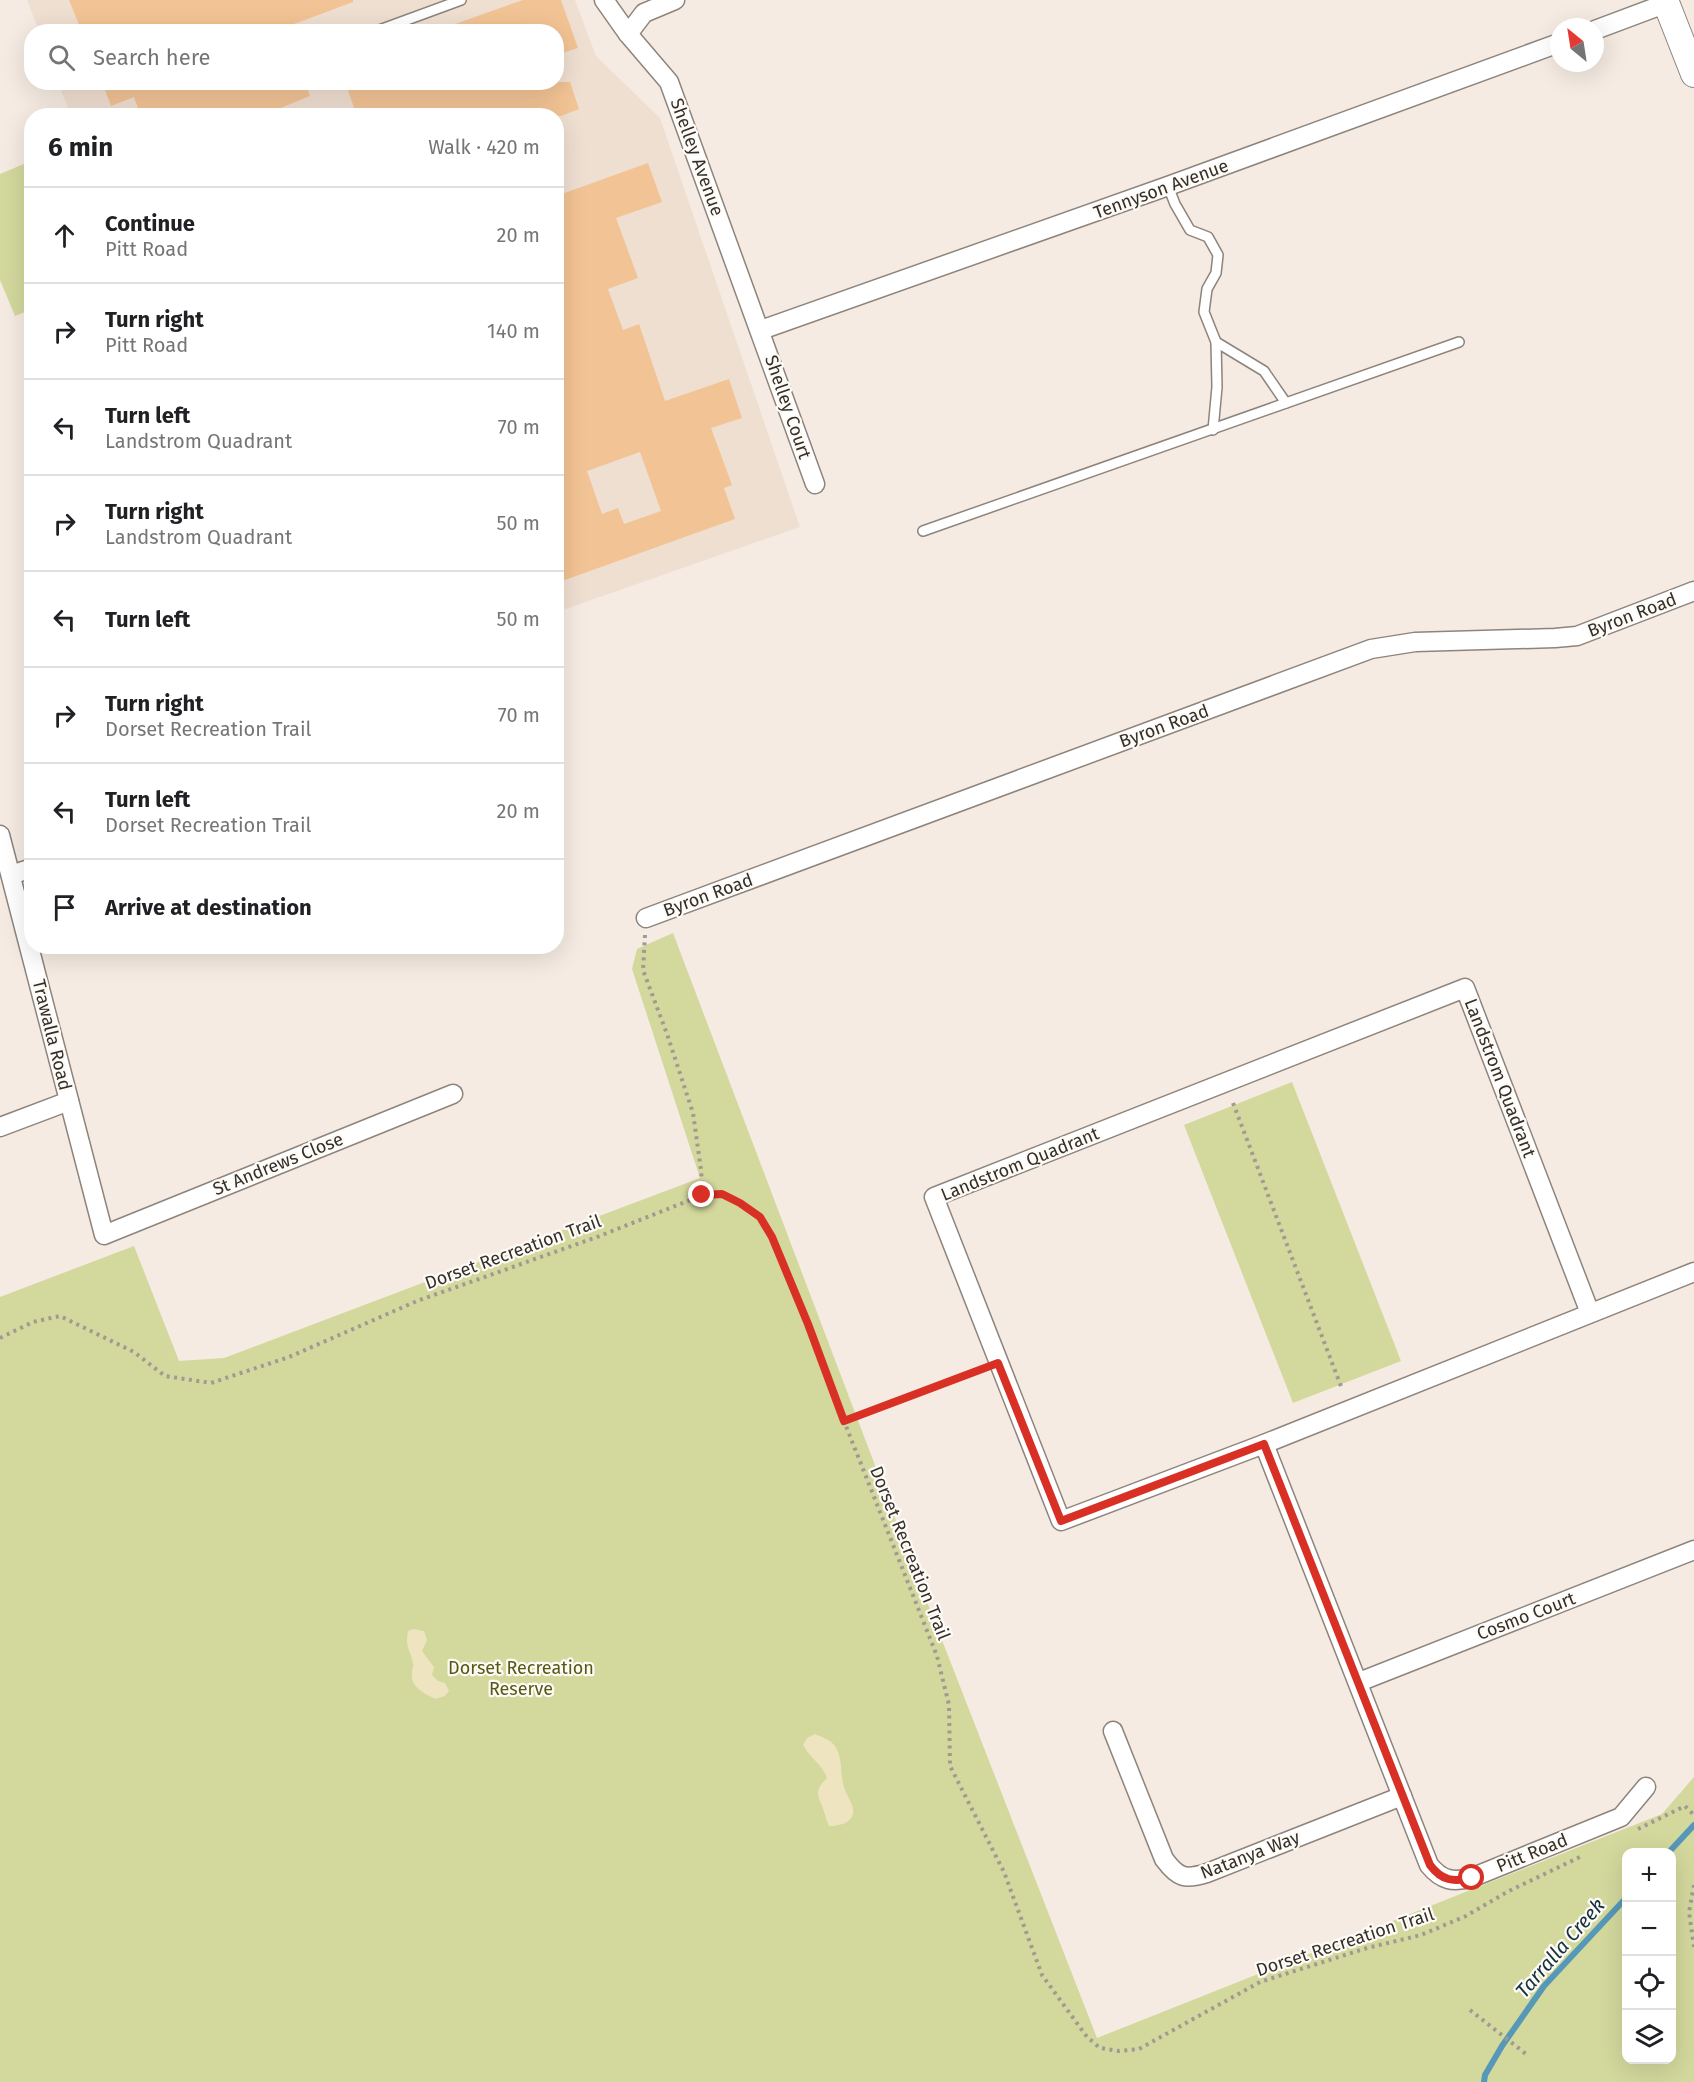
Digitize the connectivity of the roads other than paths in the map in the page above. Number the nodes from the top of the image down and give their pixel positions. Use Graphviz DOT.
graph roads {
  1 [pos="461,0"];
  2 [pos="604,0"];
  3 [pos="675,0"];
  4 [pos="1666,2"];
  5 [pos="439,4"];
  6 [pos="393,24"];
  7 [pos="1604,26"];
  8 [pos="628,34"];
  9 [pos="1550,46"];
  10 [pos="1694,74"];
  11 [pos="1168,186"];
  12 [pos="760,330"];
  13 [pos="1216,342"];
  14 [pos="1459,342"];
  15 [pos="1286,403"];
  16 [pos="1213,430"];
  17 [pos="815,484"];
  18 [pos="923,531"];
  19 [pos="1694,591"];
  20 [pos="0,835"];
  21 [pos="24,871"];
  22 [pos="11,875"];
  23 [pos="646,918"];
  24 [pos="24,926"];
  25 [pos="31,954"];
  26 [pos="453,1094"];
  27 [pos="69,1101"];
  28 [pos="0,1127"];
  29 [pos="104,1235"];
  30 [pos="1694,1272"];
  31 [pos="1590,1313"];
  32 [pos="1264,1444"];
  33 [pos="1694,1550"];
  34 [pos="1359,1682"];
  35 [pos="1113,1731"];
  36 [pos="1646,1787"];
  37 [pos="1402,1796"];
  1 -- 5 [label="lane"];
  2 -- 8 [label="street, Shelley Avenue"];
  3 -- 8 [label="street"];
  4 -- 7 [label="street"];
  4 -- 10 [label="main road"];
  5 -- 6 [label="lane"];
  8 -- 12 [label="street, Shelley Avenue"];
  9 -- 11 [label="street, Tennyson Avenue"];
  11 -- 12 [label="street, Tennyson Avenue"];
  11 -- 13 [label="lane"];
  12 -- 17 [label="street, Shelley Court"];
  13 -- 15 [label="lane"];
  13 -- 16 [label="lane"];
  14 -- 15 [label="lane"];
  15 -- 16 [label="lane"];
  16 -- 18 [label="lane"];
  19 -- 23 [label="street, Byron Road"];
  20 -- 22 [label="street, Trawalla Road"];
  21 -- 22 [label="street"];
  22 -- 24 [label="street, Trawalla Road"];
  25 -- 27 [label="street, Trawalla Road"];
  26 -- 29 [label="street, St Andrews Close"];
  27 -- 28 [label="street"];
  27 -- 29 [label="street, Trawalla Road"];
  30 -- 31 [label="street, Landstrom Quadrant"];
  31 -- 32 [label="street, Landstrom Quadrant"];
  31 -- 32 [label="street, Landstrom Quadrant"];
  32 -- 34 [label="street, Pitt Road"];
  33 -- 34 [label="street, Cosmo Court"];
  34 -- 37 [label="street, Pitt Road"];
  35 -- 37 [label="street, Natanya Way"];
  36 -- 37 [label="street, Pitt Road"];
}
